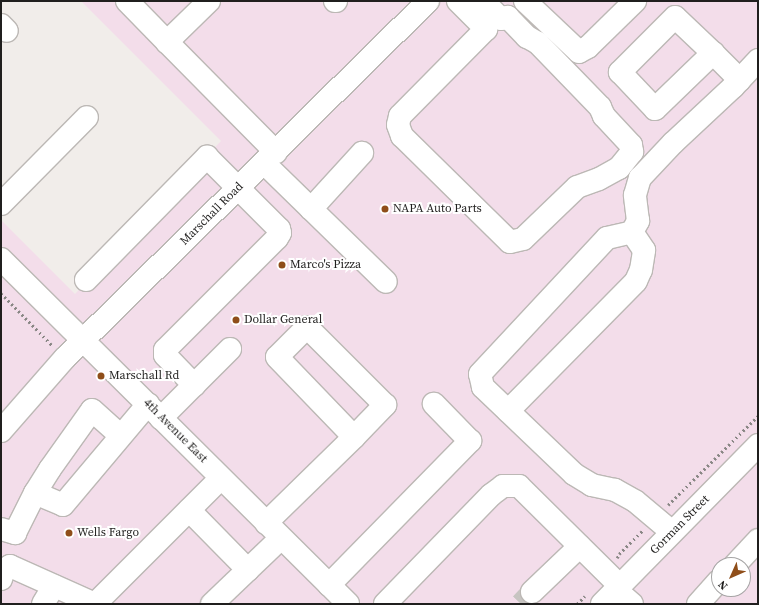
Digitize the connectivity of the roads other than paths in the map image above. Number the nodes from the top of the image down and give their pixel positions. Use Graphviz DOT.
graph roads {
  1 [pos="127,1"];
  2 [pos="209,1"];
  3 [pos="428,1"];
  4 [pos="458,1"];
  5 [pos="483,1"];
  6 [pos="525,1"];
  7 [pos="635,1"];
  8 [pos="498,21"];
  9 [pos="167,42"];
  10 [pos="713,53"];
  11 [pos="758,60"];
  12 [pos="740,80"];
  13 [pos="87,117"];
  14 [pos="362,153"];
  15 [pos="270,158"];
  16 [pos="238,189"];
  17 [pos="1,204"];
  18 [pos="311,209"];
  19 [pos="632,232"];
  20 [pos="1,259"];
  21 [pos="86,280"];
  22 [pos="386,282"];
  23 [pos="84,341"];
  24 [pos="230,349"];
  25 [pos="194,385"];
  26 [pos="434,404"];
  27 [pos="508,410"];
  28 [pos="154,411"];
  29 [pos="1,431"];
  30 [pos="120,435"];
  31 [pos="354,436"];
  32 [pos="758,446"];
  33 [pos="221,478"];
  34 [pos="35,493"];
  35 [pos="189,510"];
  36 [pos="266,523"];
  37 [pos="1,529"];
  38 [pos="672,532"];
  39 [pos="281,538"];
  40 [pos="758,540"];
  41 [pos="580,546"];
  42 [pos="742,557"];
  43 [pos="248,570"];
  44 [pos="1,579"];
  45 [pos="328,585"];
  46 [pos="54,586"];
  47 [pos="711,590"];
  48 [pos="532,592"];
  49 [pos="612,593"];
  50 [pos="43,604"];
  51 [pos="95,604"];
  52 [pos="212,604"];
  53 [pos="348,604"];
  54 [pos="385,604"];
  55 [pos="632,604"];
  56 [pos="698,604"];
  1 -- 9 [label="street"];
  2 -- 9 [label="street"];
  3 -- 15 [label="street, Marschall Road"];
  4 -- 8 [label="street"];
  5 -- 8 [label="street"];
  6 -- 7 [label="street"];
  6 -- 8 [label="street"];
  8 -- 8 [label="street"];
  9 -- 15 [label="street"];
  10 -- 12 [label="street"];
  11 -- 12 [label="street"];
  12 -- 19 [label="street"];
  13 -- 17 [label="street"];
  14 -- 18 [label="street"];
  15 -- 16 [label="street, Marschall Road"];
  15 -- 18 [label="street"];
  16 -- 21 [label="street"];
  16 -- 23 [label="street, Marschall Road"];
  16 -- 25 [label="street"];
  18 -- 22 [label="street"];
  19 -- 27 [label="street"];
  19 -- 27 [label="street"];
  20 -- 23 [label="street, 4th Avenue East"];
  23 -- 28 [label="street, 4th Avenue East"];
  23 -- 29 [label="street, Marschall Road"];
  24 -- 25 [label="street"];
  25 -- 28 [label="street"];
  26 -- 45 [label="street"];
  27 -- 38 [label="street"];
  28 -- 30 [label="street"];
  28 -- 33 [label="street, 4th Avenue East"];
  30 -- 34 [label="street"];
  30 -- 34 [label="street"];
  31 -- 31 [label="street"];
  31 -- 36 [label="street"];
  32 -- 38 [label="street, Gorman Street"];
  33 -- 35 [label="street"];
  33 -- 36 [label="street, 4th Avenue East"];
  34 -- 37 [label="street"];
  35 -- 43 [label="street"];
  35 -- 51 [label="street"];
  36 -- 39 [label="street, 4th Avenue East"];
  38 -- 49 [label="street, Gorman Street"];
  39 -- 43 [label="street"];
  39 -- 45 [label="street, 4th Avenue East"];
  40 -- 42 [label="street"];
  41 -- 48 [label="street"];
  41 -- 49 [label="street"];
  41 -- 54 [label="street"];
  43 -- 52 [label="street"];
  44 -- 46 [label="street"];
  45 -- 53 [label="street, 4th Avenue East"];
  46 -- 50 [label="street"];
  46 -- 51 [label="street"];
  47 -- 56 [label="street"];
  49 -- 55 [label="street"];
}
